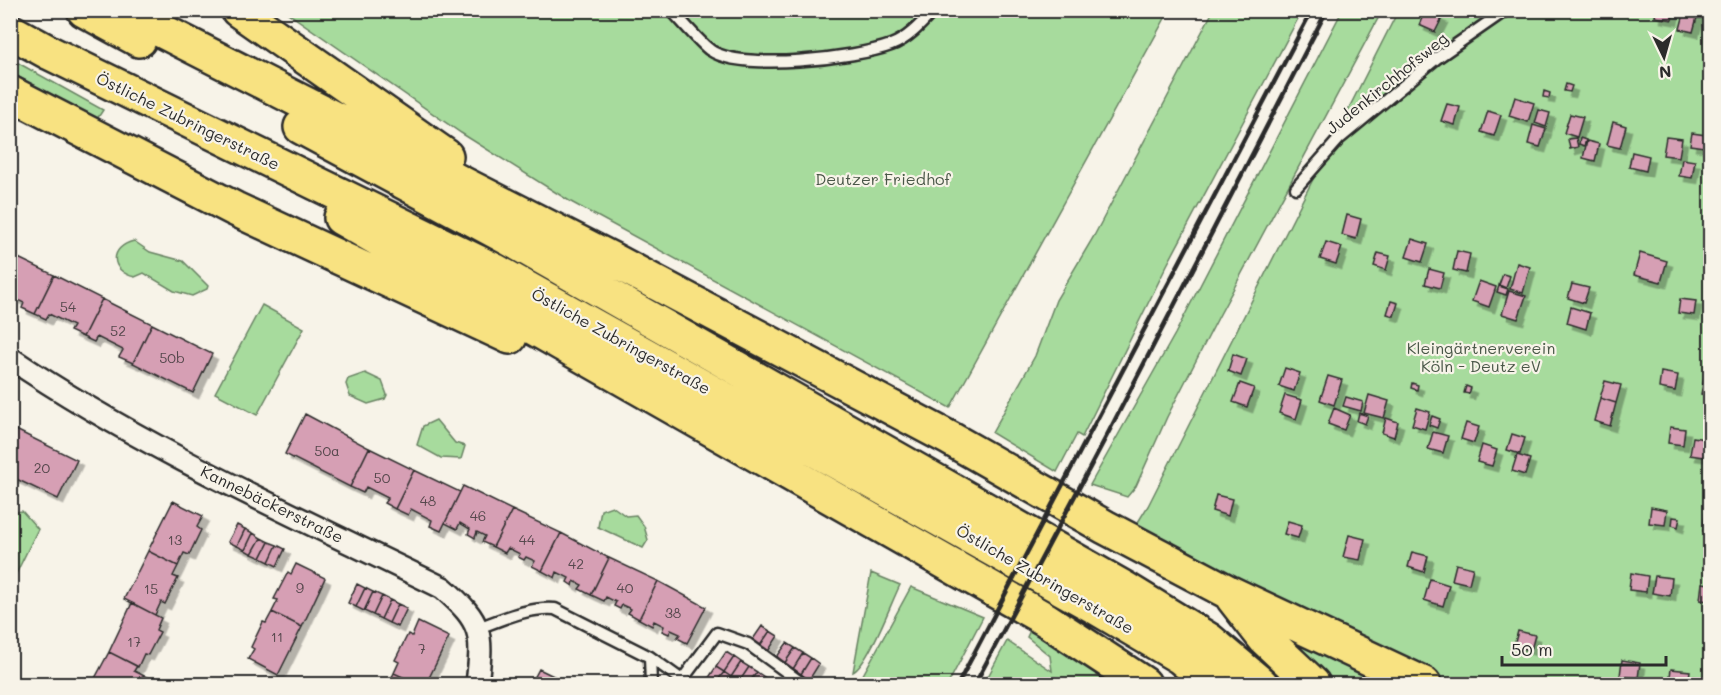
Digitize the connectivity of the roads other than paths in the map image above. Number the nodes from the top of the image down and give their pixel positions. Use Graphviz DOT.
graph roads {
  1 [pos="84,10"];
  2 [pos="121,10"];
  3 [pos="238,10"];
  4 [pos="671,10"];
  5 [pos="934,10"];
  6 [pos="1506,10"];
  7 [pos="10,31"];
  8 [pos="50,53"];
  9 [pos="10,93"];
  10 [pos="1296,188"];
  11 [pos="611,259"];
  12 [pos="10,358"];
  13 [pos="691,419"];
  14 [pos="1230,592"];
  15 [pos="478,628"];
  16 [pos="650,657"];
  17 [pos="686,682"];
  18 [pos="477,684"];
  19 [pos="651,684"];
  20 [pos="803,684"];
  21 [pos="1144,684"];
  22 [pos="1212,684"];
  23 [pos="1261,684"];
  24 [pos="1313,684"];
  25 [pos="1424,684"];
  1 -- 23 [label="highway, Östliche Zubringerstraße"];
  2 -- 11 [label="highway"];
  3 -- 11 [label="highway"];
  4 -- 5 [label="lane"];
  6 -- 10 [label="lane, Judenkirchhofsweg"];
  7 -- 8 [label="highway, Östliche Zubringerstraße"];
  8 -- 13 [label="highway"];
  8 -- 22 [label="highway, Östliche Zubringerstraße"];
  9 -- 13 [label="highway"];
  11 -- 14 [label="highway"];
  12 -- 15 [label="street, Kannebäckerstraße"];
  13 -- 21 [label="highway"];
  14 -- 24 [label="highway"];
  14 -- 25 [label="highway"];
  15 -- 16 [label="lane"];
  15 -- 18 [label="street"];
  16 -- 17 [label="lane"];
  16 -- 19 [label="lane"];
  17 -- 20 [label="lane"];
}
